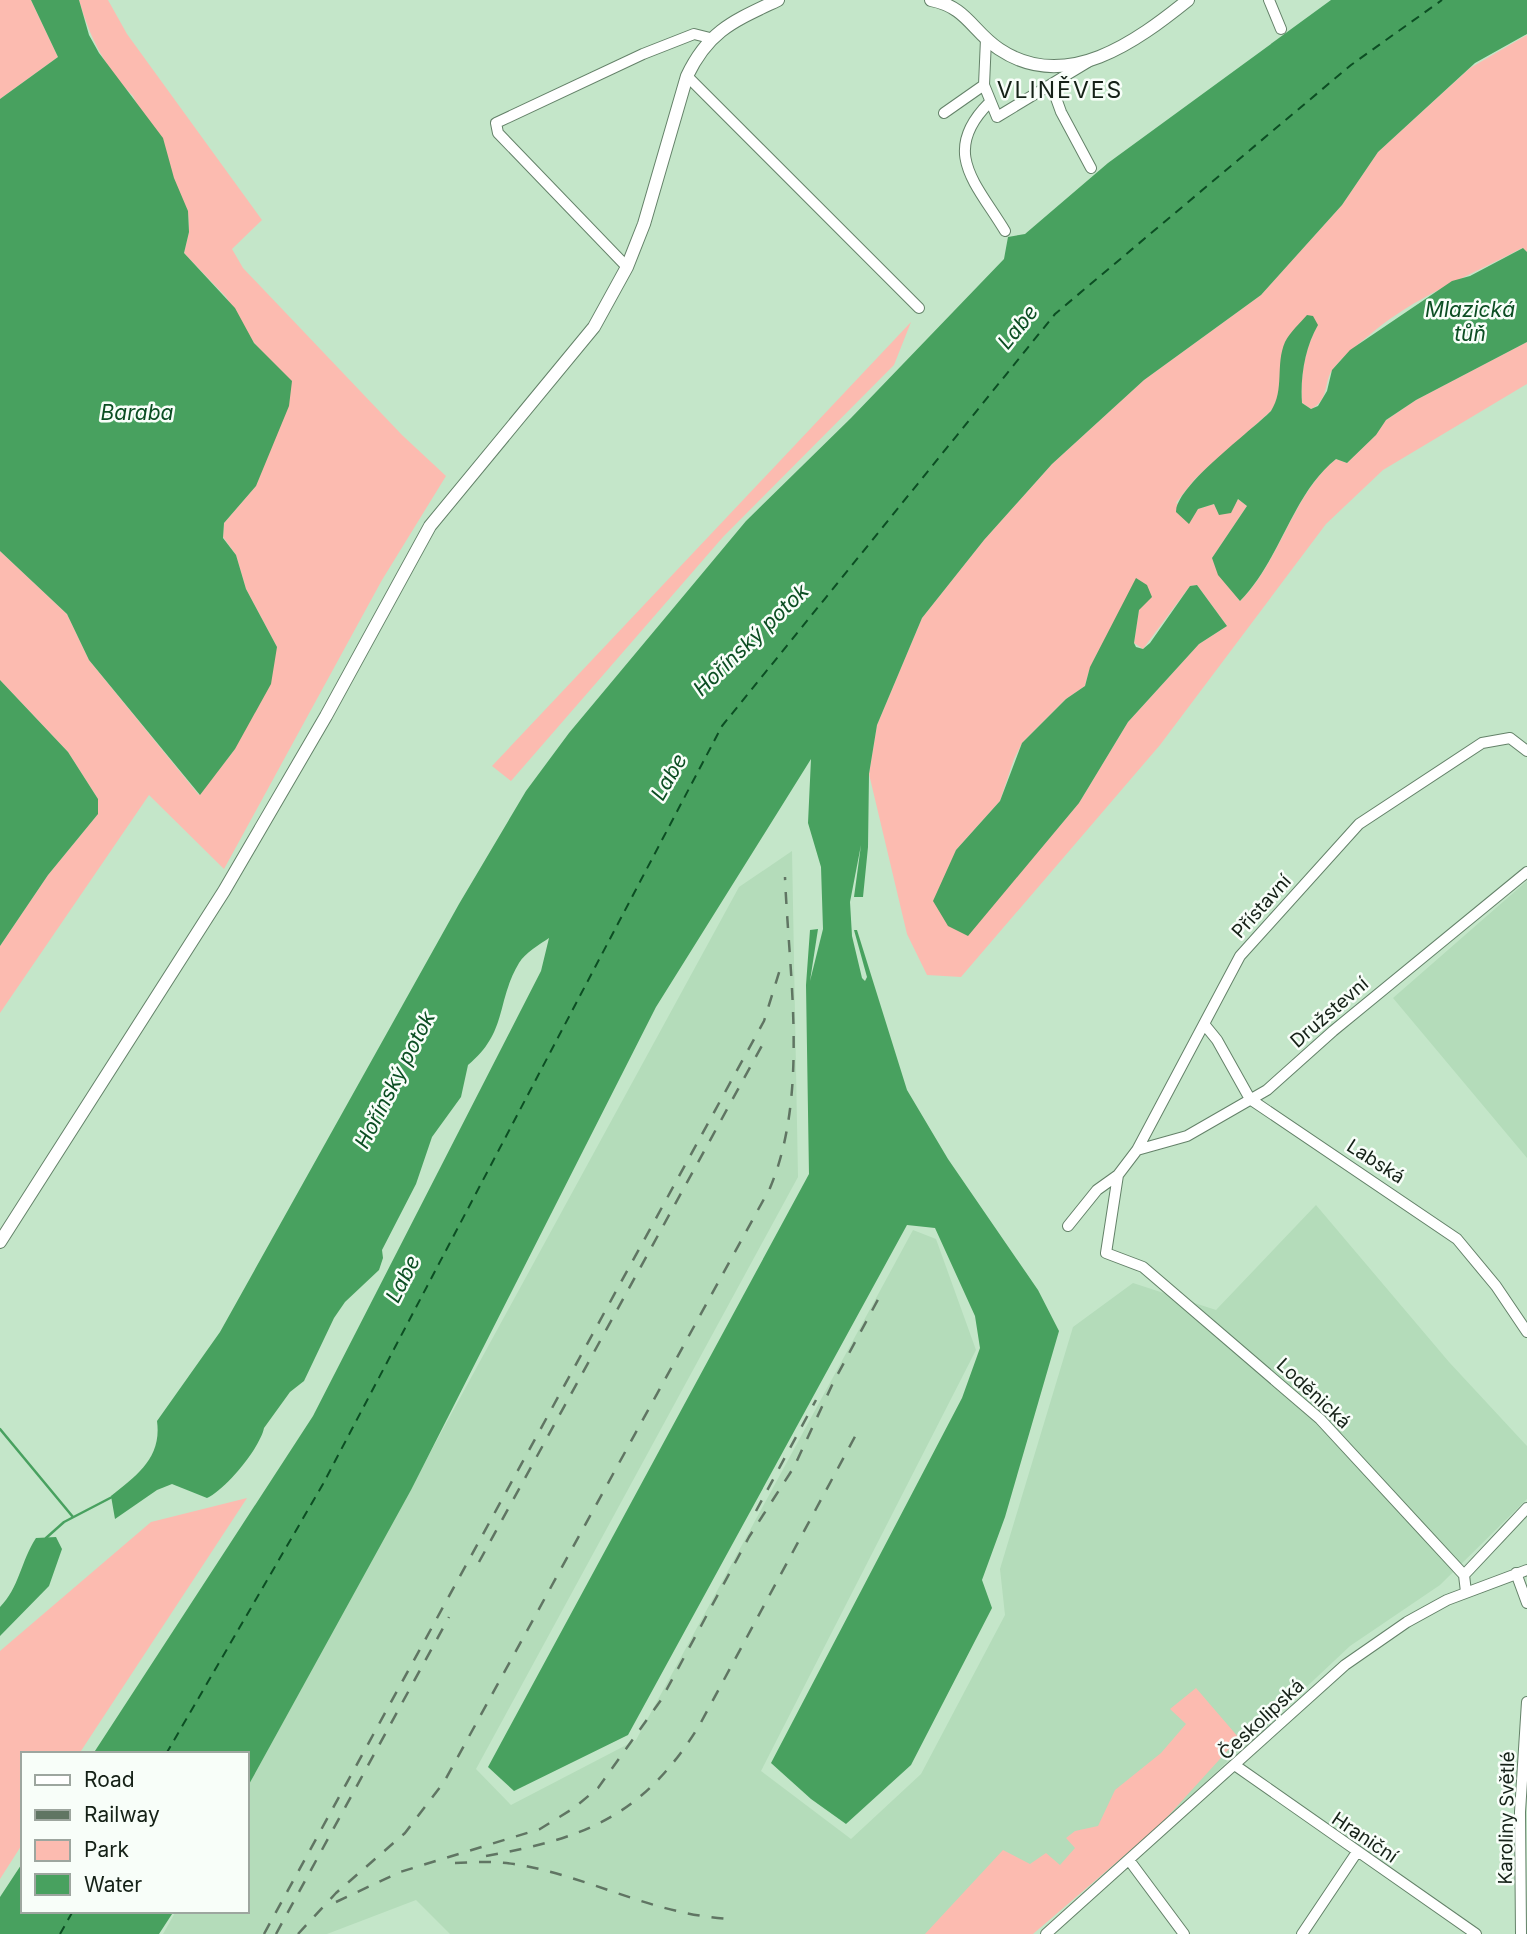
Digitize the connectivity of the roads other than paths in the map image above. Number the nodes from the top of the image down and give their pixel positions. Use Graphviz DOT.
graph roads {
  1 [pos="778,0"];
  2 [pos="931,0"];
  3 [pos="1188,0"];
  4 [pos="1269,0"];
  5 [pos="947,2"];
  6 [pos="1281,29"];
  7 [pos="710,38"];
  8 [pos="986,39"];
  9 [pos="1088,62"];
  10 [pos="687,76"];
  11 [pos="984,85"];
  12 [pos="1052,87"];
  13 [pos="989,103"];
  14 [pos="944,113"];
  15 [pos="1091,168"];
  16 [pos="1006,231"];
  17 [pos="627,267"];
  18 [pos="919,308"];
  19 [pos="1527,751"];
  20 [pos="1527,872"];
  21 [pos="1204,1024"];
  22 [pos="1250,1100"];
  23 [pos="1137,1150"];
  24 [pos="1118,1175"];
  25 [pos="1068,1226"];
  26 [pos="0,1242"];
  27 [pos="1105,1253"];
  28 [pos="1527,1332"];
  29 [pos="1527,1508"];
  30 [pos="1522,1572"];
  31 [pos="1464,1575"];
  32 [pos="1466,1592"];
  33 [pos="1527,1604"];
  34 [pos="1527,1702"];
  35 [pos="1236,1766"];
  36 [pos="1357,1853"];
  37 [pos="1129,1860"];
  38 [pos="1046,1934"];
  39 [pos="1184,1934"];
  40 [pos="1302,1934"];
  41 [pos="1476,1934"];
  42 [pos="1521,1934"];
  1 -- 7 [label="street"];
  2 -- 5 [label="street"];
  3 -- 9 [label="street"];
  4 -- 6 [label="street"];
  5 -- 8 [label="street"];
  7 -- 10 [label="street"];
  7 -- 17 [label="street"];
  8 -- 9 [label="street"];
  8 -- 11 [label="street"];
  9 -- 12 [label="street"];
  10 -- 17 [label="street"];
  10 -- 18 [label="street"];
  11 -- 13 [label="street"];
  11 -- 14 [label="street"];
  12 -- 13 [label="street"];
  12 -- 15 [label="street"];
  13 -- 16 [label="street"];
  17 -- 26 [label="street"];
  19 -- 21 [label="street, Přístavní"];
  20 -- 22 [label="street, Družstevní"];
  21 -- 22 [label="street, Labská"];
  21 -- 23 [label="street, Přístavní"];
  22 -- 23 [label="street, Družstevní"];
  22 -- 28 [label="street, Labská"];
  23 -- 24 [label="street, Přístavní"];
  24 -- 25 [label="street, Přístavní"];
  24 -- 27 [label="street, Přístavní"];
  27 -- 31 [label="street, Loděnická"];
  29 -- 31 [label="street"];
  30 -- 32 [label="street, Českolipská"];
  30 -- 33 [label="street"];
  31 -- 32 [label="street"];
  32 -- 35 [label="street, Českolipská"];
  34 -- 42 [label="street, Karoliny Světlé"];
  35 -- 36 [label="street, Hraniční"];
  35 -- 37 [label="street, Českolipská"];
  36 -- 40 [label="street"];
  36 -- 41 [label="street, Hraniční"];
  37 -- 38 [label="street, Českolipská"];
  37 -- 39 [label="street"];
}
